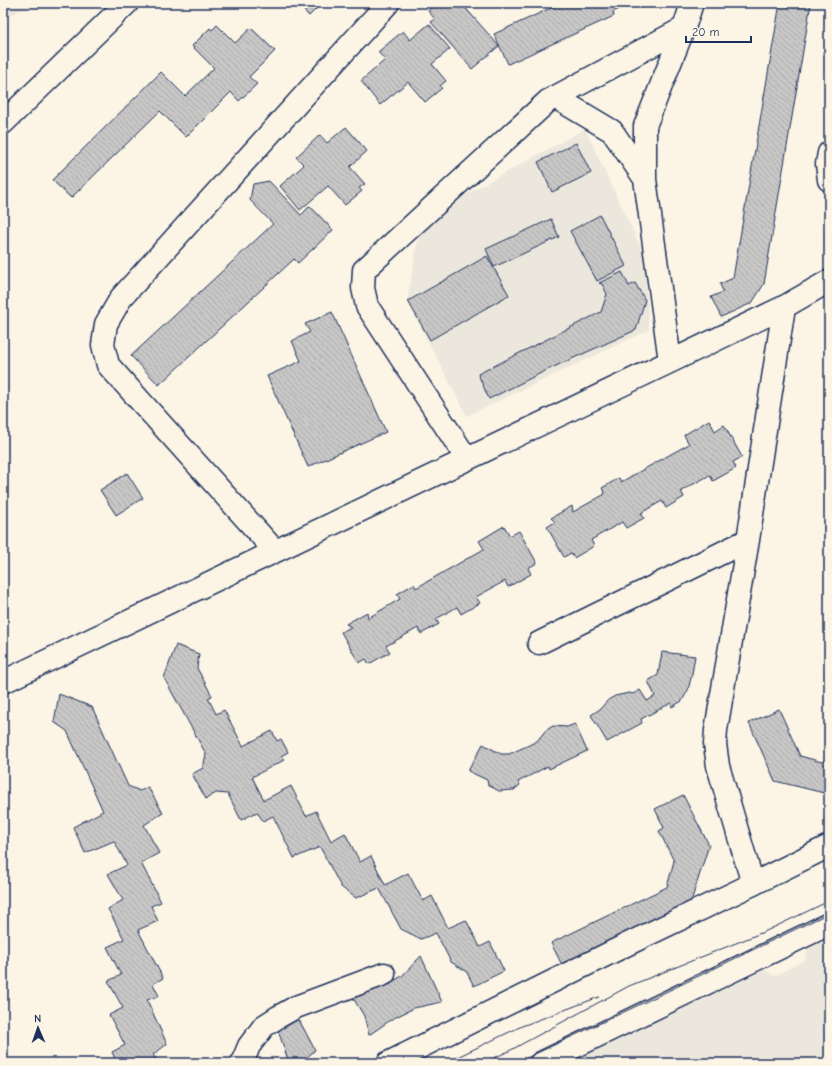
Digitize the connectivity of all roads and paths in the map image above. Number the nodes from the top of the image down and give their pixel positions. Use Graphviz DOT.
graph roads {
  1 [pos="126,3"];
  2 [pos="388,3"];
  3 [pos="692,3"];
  4 [pos="684,28"];
  5 [pos="555,97"];
  6 [pos="3,123"];
  7 [pos="829,153"];
  8 [pos="645,179"];
  9 [pos="829,180"];
  10 [pos="829,282"];
  11 [pos="784,307"];
  12 [pos="670,361"];
  13 [pos="467,459"];
  14 [pos="748,540"];
  15 [pos="275,551"];
  16 [pos="539,643"];
  17 [pos="3,682"];
  18 [pos="829,846"];
  19 [pos="753,884"];
  20 [pos="829,924"];
  21 [pos="384,974"];
  22 [pos="242,1063"];
  23 [pos="388,1063"];
  24 [pos="540,1063"];
  1 -- 6 [label="street"];
  2 -- 15 [label="street"];
  3 -- 4 [label="street"];
  4 -- 5 [label="street"];
  4 -- 8 [label="street"];
  5 -- 8 [label="street"];
  5 -- 13 [label="street"];
  7 -- 9 [label="street"];
  8 -- 12 [label="street"];
  10 -- 11 [label="street"];
  11 -- 12 [label="street"];
  11 -- 14 [label="street"];
  12 -- 13 [label="street"];
  13 -- 15 [label="street"];
  14 -- 16 [label="street"];
  14 -- 19 [label="street"];
  15 -- 17 [label="street"];
  18 -- 19 [label="street"];
  19 -- 23 [label="street"];
  20 -- 24 [label="street"];
  21 -- 22 [label="street"];
}
